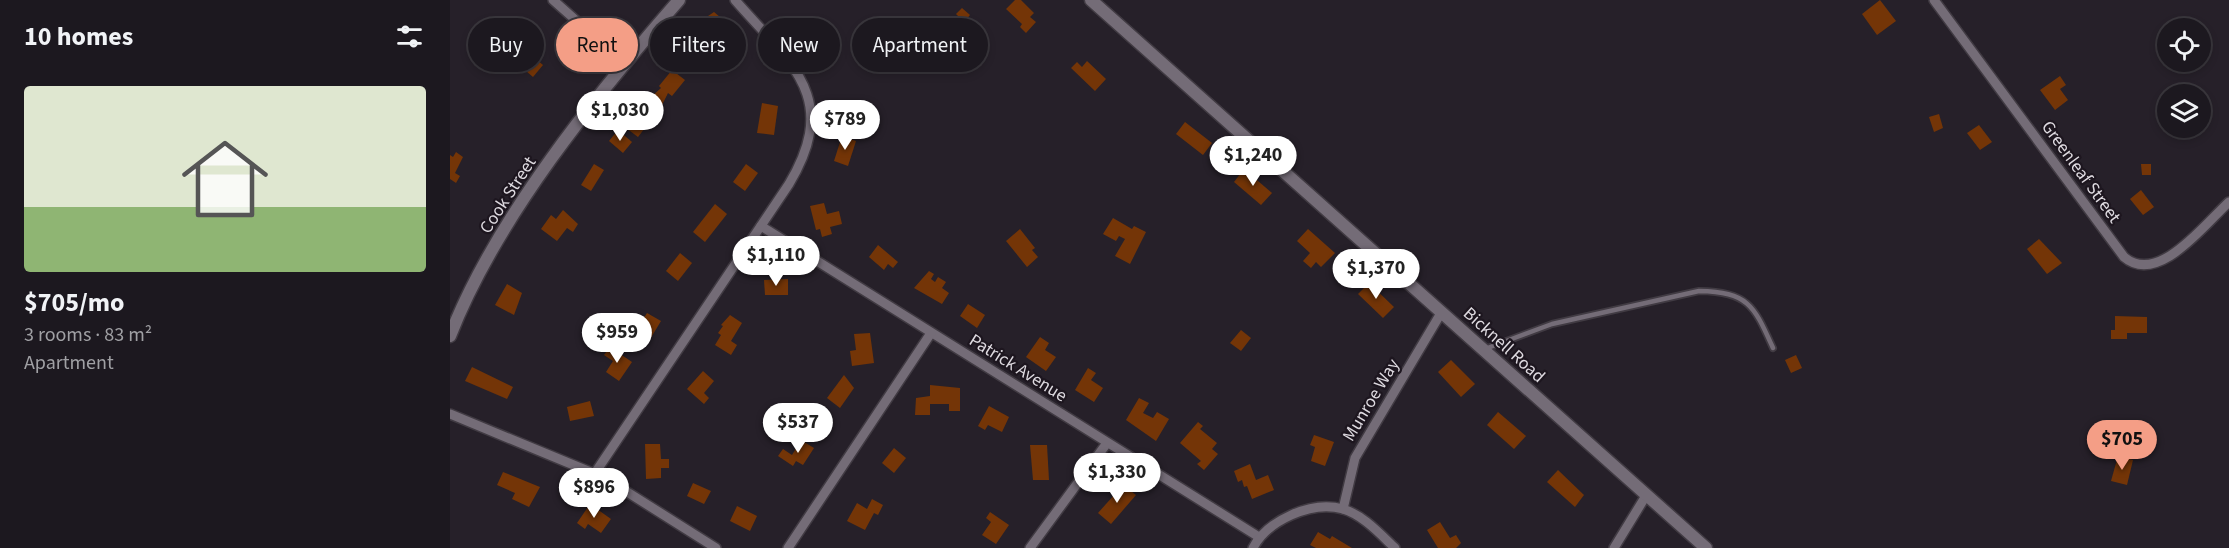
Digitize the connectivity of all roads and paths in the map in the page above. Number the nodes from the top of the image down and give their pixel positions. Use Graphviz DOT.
graph roads {
  1 [pos="553,0"];
  2 [pos="679,0"];
  3 [pos="735,0"];
  4 [pos="1091,0"];
  5 [pos="1934,0"];
  6 [pos="573,18"];
  7 [pos="638,47"];
  8 [pos="617,72"];
  9 [pos="2229,202"];
  10 [pos="760,226"];
  11 [pos="1441,313"];
  12 [pos="931,333"];
  13 [pos="450,336"];
  14 [pos="1773,348"];
  15 [pos="1482,350"];
  16 [pos="450,414"];
  17 [pos="1107,443"];
  18 [pos="595,473"];
  19 [pos="1647,494"];
  20 [pos="1343,509"];
  21 [pos="1259,537"];
  22 [pos="716,548"];
  23 [pos="788,548"];
  24 [pos="1030,548"];
  25 [pos="1253,548"];
  26 [pos="1395,548"];
  27 [pos="1614,548"];
  28 [pos="1706,548"];
  1 -- 6 [label="street"];
  2 -- 7 [label="street, Cook Street"];
  3 -- 10 [label="street"];
  4 -- 11 [label="street, Bicknell Road"];
  5 -- 9 [label="street, Greenleaf Street"];
  8 -- 13 [label="street, Cook Street"];
  10 -- 12 [label="street, Patrick Avenue"];
  10 -- 18 [label="street"];
  11 -- 15 [label="street, Bicknell Road"];
  11 -- 20 [label="street, Munroe Way"];
  12 -- 17 [label="street, Patrick Avenue"];
  12 -- 23 [label="street"];
  14 -- 15 [label="lane"];
  15 -- 19 [label="street, Bicknell Road"];
  16 -- 18 [label="street"];
  17 -- 21 [label="street, Patrick Avenue"];
  17 -- 24 [label="street"];
  18 -- 22 [label="street"];
  19 -- 27 [label="street"];
  19 -- 28 [label="street, Bicknell Road"];
  20 -- 21 [label="street"];
  20 -- 26 [label="street"];
  21 -- 25 [label="street"];
}
